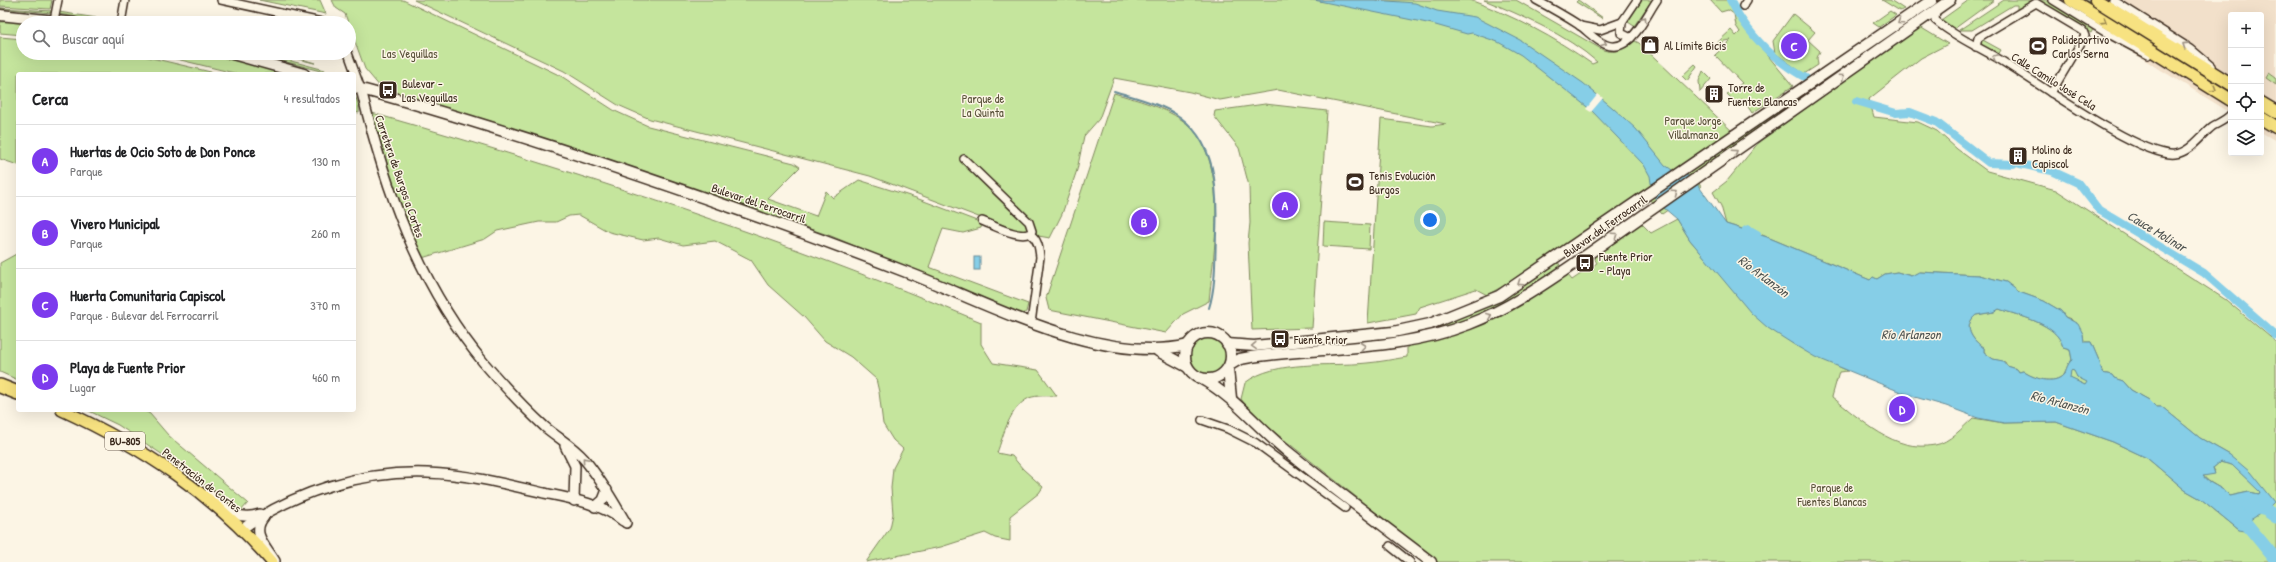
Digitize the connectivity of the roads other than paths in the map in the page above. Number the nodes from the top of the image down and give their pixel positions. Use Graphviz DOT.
graph roads {
  1 [pos="58,0"];
  2 [pos="125,0"];
  3 [pos="221,0"];
  4 [pos="1536,0"];
  5 [pos="1637,0"];
  6 [pos="1657,0"];
  7 [pos="1932,0"];
  8 [pos="1950,0"];
  9 [pos="2053,0"];
  10 [pos="2071,0"];
  11 [pos="2096,0"];
  12 [pos="2113,0"];
  13 [pos="248,3"];
  14 [pos="1936,10"];
  15 [pos="0,16"];
  16 [pos="16,16"];
  17 [pos="55,16"];
  18 [pos="122,16"];
  19 [pos="299,16"];
  20 [pos="1622,22"];
  21 [pos="1580,26"];
  22 [pos="1631,38"];
  23 [pos="1976,47"];
  24 [pos="254,60"];
  25 [pos="350,60"];
  26 [pos="297,72"];
  27 [pos="353,72"];
  28 [pos="2189,74"];
  29 [pos="2228,82"];
  30 [pos="357,88"];
  31 [pos="2051,93"];
  32 [pos="2228,98"];
  33 [pos="2264,105"];
  34 [pos="2276,112"];
  35 [pos="2228,116"];
  36 [pos="2264,120"];
  37 [pos="2276,127"];
  38 [pos="964,159"];
  39 [pos="982,221"];
  40 [pos="1030,234"];
  41 [pos="1031,323"];
  42 [pos="1228,344"];
  43 [pos="1188,345"];
  44 [pos="1152,350"];
  45 [pos="1186,366"];
  46 [pos="1229,367"];
  47 [pos="1200,378"];
  48 [pos="0,388"];
  49 [pos="16,393"];
  50 [pos="1231,398"];
  51 [pos="66,412"];
  52 [pos="1202,420"];
  53 [pos="556,436"];
  54 [pos="184,480"];
  55 [pos="573,485"];
  56 [pos="607,490"];
  57 [pos="557,496"];
  58 [pos="574,501"];
  59 [pos="595,507"];
  60 [pos="1345,508"];
  61 [pos="269,511"];
  62 [pos="242,529"];
  63 [pos="1390,546"];
  64 [pos="272,562"];
  65 [pos="276,562"];
  66 [pos="1410,562"];
  67 [pos="1431,562"];
  1 -- 17 [label="street"];
  2 -- 18 [label="street"];
  3 -- 13 [label="street"];
  4 -- 21 [label="street"];
  5 -- 20 [label="street"];
  22 -- 6 [label="street, one-way"];
  7 -- 42 [label="main road, Bulevar del Ferrocarril, one-way"];
  8 -- 14 [label="main road, Bulevar del Ferrocarril"];
  9 -- 28 [label="street"];
  10 -- 28 [label="highway, one-way"];
  11 -- 29 [label="highway"];
  29 -- 12 [label="street, one-way"];
  13 -- 19 [label="street"];
  14 -- 23 [label="street, Calle Camilo José Cela"];
  46 -- 14 [label="main road, Bulevar del Ferrocarril, one-way"];
  15 -- 16 [label="main road"];
  20 -- 21 [label="street"];
  20 -- 22 [label="street"];
  21 -- 22 [label="street, one-way"];
  31 -- 23 [label="street, Calle Camilo José Cela, one-way"];
  23 -- 31 [label="street"];
  24 -- 26 [label="main road"];
  25 -- 27 [label="street"];
  28 -- 32 [label="highway, one-way"];
  30 -- 41 [label="main road, Bulevar del Ferrocarril"];
  30 -- 53 [label="street, Carretera de Burgos a Cortes"];
  31 -- 35 [label="street, Calle Camilo José Cela"];
  33 -- 34 [label="highway"];
  36 -- 37 [label="highway"];
  38 -- 40 [label="street"];
  39 -- 40 [label="street"];
  40 -- 41 [label="street"];
  41 -- 44 [label="main road, Bulevar del Ferrocarril"];
  42 -- 43 [label="main road"];
  42 -- 46 [label="main road"];
  43 -- 44 [label="main road, Bulevar del Ferrocarril"];
  43 -- 45 [label="main road"];
  44 -- 45 [label="main road, Bulevar del Ferrocarril"];
  45 -- 47 [label="main road"];
  46 -- 47 [label="main road"];
  46 -- 50 [label="main road"];
  47 -- 50 [label="main road"];
  48 -- 49 [label="highway"];
  50 -- 67 [label="main road"];
  51 -- 54 [label="main road, Penetración de Cortes / BU-805"];
  52 -- 60 [label="street"];
  53 -- 55 [label="street, Carretera de Burgos a Cortes"];
  56 -- 53 [label="street, Carretera de Burgos a Cortes, one-way"];
  54 -- 61 [label="street, Carretera de Burgos a Cortes"];
  54 -- 62 [label="main road, Penetración de Cortes / BU-805"];
  55 -- 57 [label="street"];
  55 -- 58 [label="street, Carretera de Burgos a Cortes"];
  56 -- 59 [label="street"];
  56 -- 59 [label="street, Carretera de Burgos a Cortes"];
  57 -- 58 [label="street, Carretera de Burgos a Cortes"];
  57 -- 61 [label="street, Carretera de Burgos a Cortes"];
  58 -- 59 [label="street, Carretera de Burgos a Cortes"];
  61 -- 62 [label="street, Carretera de Burgos a Cortes"];
  61 -- 65 [label="street"];
  62 -- 64 [label="main road, Penetración de Cortes / BU-805"];
  63 -- 66 [label="street"];
}
